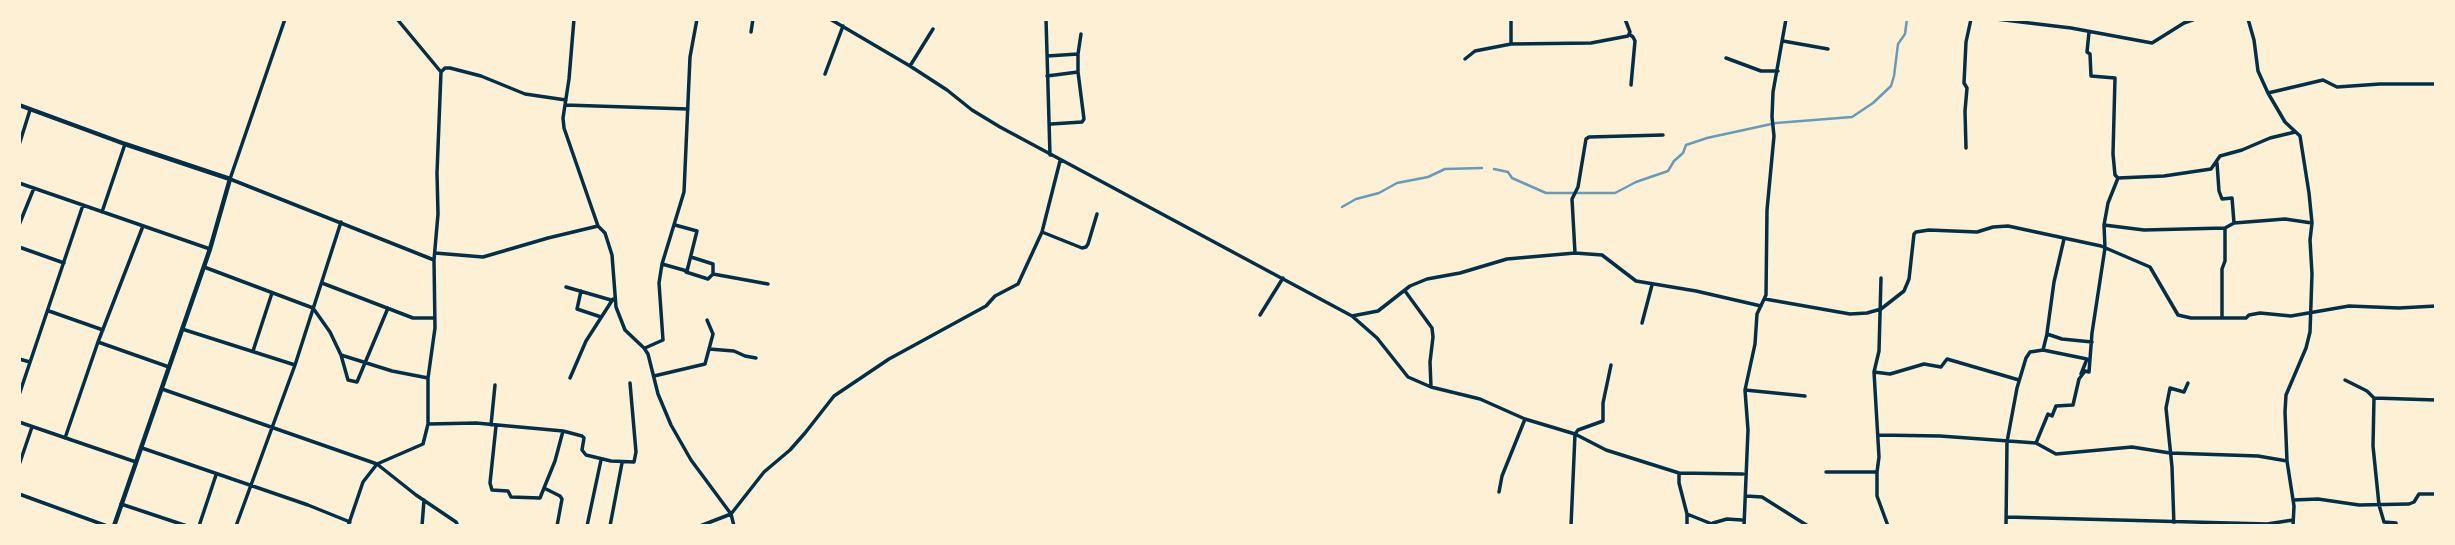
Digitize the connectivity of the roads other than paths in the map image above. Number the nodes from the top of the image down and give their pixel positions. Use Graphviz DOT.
graph roads {
  1 [pos="285,19"];
  2 [pos="397,19"];
  3 [pos="574,19"];
  4 [pos="697,19"];
  5 [pos="753,19"];
  6 [pos="830,19"];
  7 [pos="1046,19"];
  8 [pos="1511,19"];
  9 [pos="1625,19"];
  10 [pos="1786,19"];
  11 [pos="1970,19"];
  12 [pos="1996,19"];
  13 [pos="2195,19"];
  14 [pos="2248,19"];
  15 [pos="843,26"];
  16 [pos="933,29"];
  17 [pos="751,32"];
  18 [pos="2089,32"];
  19 [pos="1081,34"];
  20 [pos="1629,34"];
  21 [pos="1783,41"];
  22 [pos="1511,44"];
  23 [pos="1828,49"];
  24 [pos="1078,54"];
  25 [pos="1047,56"];
  26 [pos="1726,58"];
  27 [pos="1465,59"];
  28 [pos="910,66"];
  29 [pos="1778,71"];
  30 [pos="442,72"];
  31 [pos="1078,72"];
  32 [pos="825,74"];
  33 [pos="1047,76"];
  34 [pos="2436,84"];
  35 [pos="1631,85"];
  36 [pos="2267,93"];
  37 [pos="565,102"];
  38 [pos="19,105"];
  39 [pos="688,109"];
  40 [pos="30,110"];
  41 [pos="1050,124"];
  42 [pos="2295,132"];
  43 [pos="1663,135"];
  44 [pos="19,145"];
  45 [pos="125,145"];
  46 [pos="1966,148"];
  47 [pos="1050,155"];
  48 [pos="1060,160"];
  49 [pos="2217,163"];
  50 [pos="2118,178"];
  51 [pos="230,179"];
  52 [pos="19,183"];
  53 [pos="34,188"];
  54 [pos="83,205"];
  55 [pos="103,212"];
  56 [pos="1097,214"];
  57 [pos="341,222"];
  58 [pos="2234,223"];
  59 [pos="2312,223"];
  60 [pos="19,225"];
  61 [pos="675,225"];
  62 [pos="2104,225"];
  63 [pos="142,226"];
  64 [pos="598,226"];
  65 [pos="2225,228"];
  66 [pos="1042,232"];
  67 [pos="2064,239"];
  68 [pos="19,247"];
  69 [pos="2105,248"];
  70 [pos="210,249"];
  71 [pos="435,253"];
  72 [pos="1575,253"];
  73 [pos="691,257"];
  74 [pos="434,260"];
  75 [pos="64,262"];
  76 [pos="662,264"];
  77 [pos="204,267"];
  78 [pos="686,272"];
  79 [pos="713,274"];
  80 [pos="1283,278"];
  81 [pos="1881,278"];
  82 [pos="322,284"];
  83 [pos="768,284"];
  84 [pos="1652,285"];
  85 [pos="566,287"];
  86 [pos="581,291"];
  87 [pos="1405,291"];
  88 [pos="272,293"];
  89 [pos="612,299"];
  90 [pos="1765,299"];
  91 [pos="1761,306"];
  92 [pos="2436,306"];
  93 [pos="313,308"];
  94 [pos="388,308"];
  95 [pos="1881,309"];
  96 [pos="48,311"];
  97 [pos="2312,311"];
  98 [pos="1260,315"];
  99 [pos="1352,316"];
  100 [pos="601,317"];
  101 [pos="435,318"];
  102 [pos="2222,318"];
  103 [pos="707,320"];
  104 [pos="1642,323"];
  105 [pos="182,329"];
  106 [pos="103,330"];
  107 [pos="2047,334"];
  108 [pos="98,342"];
  109 [pos="2092,342"];
  110 [pos="645,348"];
  111 [pos="709,349"];
  112 [pos="2043,350"];
  113 [pos="253,352"];
  114 [pos="341,355"];
  115 [pos="756,358"];
  116 [pos="19,359"];
  117 [pos="30,362"];
  118 [pos="366,364"];
  119 [pos="295,365"];
  120 [pos="1611,365"];
  121 [pos="169,367"];
  122 [pos="1874,372"];
  123 [pos="654,376"];
  124 [pos="428,378"];
  125 [pos="570,378"];
  126 [pos="2079,379"];
  127 [pos="2019,380"];
  128 [pos="2345,380"];
  129 [pos="630,383"];
  130 [pos="2188,383"];
  131 [pos="495,385"];
  132 [pos="1431,387"];
  133 [pos="162,389"];
  134 [pos="1745,390"];
  135 [pos="19,395"];
  136 [pos="1805,396"];
  137 [pos="2374,398"];
  138 [pos="2436,400"];
  139 [pos="1525,419"];
  140 [pos="19,422"];
  141 [pos="428,424"];
  142 [pos="494,425"];
  143 [pos="32,427"];
  144 [pos="271,429"];
  145 [pos="563,430"];
  146 [pos="1575,434"];
  147 [pos="1878,435"];
  148 [pos="65,438"];
  149 [pos="2007,442"];
  150 [pos="2036,443"];
  151 [pos="142,448"];
  152 [pos="2170,453"];
  153 [pos="601,460"];
  154 [pos="2287,460"];
  155 [pos="136,461"];
  156 [pos="622,462"];
  157 [pos="377,464"];
  158 [pos="19,465"];
  159 [pos="1826,472"];
  160 [pos="1877,472"];
  161 [pos="1679,473"];
  162 [pos="1744,474"];
  163 [pos="216,475"];
  164 [pos="250,487"];
  165 [pos="544,488"];
  166 [pos="1499,492"];
  167 [pos="19,494"];
  168 [pos="2436,494"];
  169 [pos="1746,496"];
  170 [pos="424,500"];
  171 [pos="2293,500"];
  172 [pos="121,504"];
  173 [pos="2379,505"];
  174 [pos="731,514"];
  175 [pos="1687,514"];
  176 [pos="2006,517"];
  177 [pos="1743,520"];
  178 [pos="2293,523"];
  179 [pos="349,524"];
  180 [pos="1715,524"];
  181 [pos="2174,524"];
  182 [pos="107,526"];
  183 [pos="114,526"];
  184 [pos="187,526"];
  185 [pos="199,526"];
  186 [pos="236,526"];
  187 [pos="422,526"];
  188 [pos="458,526"];
  189 [pos="557,526"];
  190 [pos="587,526"];
  191 [pos="610,526"];
  192 [pos="700,526"];
  193 [pos="734,526"];
  194 [pos="1571,526"];
  195 [pos="1687,526"];
  196 [pos="1744,526"];
  197 [pos="1808,526"];
  198 [pos="1888,526"];
  199 [pos="2006,526"];
  200 [pos="2396,526"];
  1 -- 51 [label="street"];
  2 -- 30 [label="street"];
  3 -- 37 [label="street"];
  4 -- 39 [label="street"];
  5 -- 17 [label="street"];
  6 -- 15 [label="street"];
  7 -- 25 [label="street"];
  8 -- 22 [label="street"];
  9 -- 20 [label="street"];
  10 -- 21 [label="street"];
  11 -- 46 [label="street"];
  12 -- 18 [label="street"];
  13 -- 18 [label="street"];
  14 -- 36 [label="street"];
  15 -- 28 [label="street"];
  15 -- 32 [label="street"];
  16 -- 28 [label="street"];
  18 -- 50 [label="street"];
  19 -- 24 [label="street"];
  20 -- 22 [label="street"];
  20 -- 35 [label="street"];
  21 -- 23 [label="street"];
  21 -- 29 [label="street"];
  22 -- 27 [label="street"];
  24 -- 25 [label="street"];
  24 -- 31 [label="street"];
  25 -- 33 [label="street"];
  26 -- 29 [label="street"];
  28 -- 47 [label="street"];
  29 -- 90 [label="street"];
  30 -- 37 [label="street"];
  30 -- 71 [label="street"];
  31 -- 33 [label="street"];
  31 -- 41 [label="street"];
  33 -- 41 [label="street"];
  34 -- 36 [label="street"];
  36 -- 42 [label="street"];
  37 -- 39 [label="street"];
  37 -- 64 [label="street"];
  38 -- 40 [label="street"];
  39 -- 61 [label="street"];
  40 -- 44 [label="street"];
  40 -- 45 [label="street"];
  41 -- 47 [label="street"];
  42 -- 49 [label="street"];
  42 -- 59 [label="street"];
  43 -- 72 [label="street"];
  45 -- 51 [label="street"];
  45 -- 55 [label="street"];
  47 -- 48 [label="street"];
  48 -- 66 [label="street"];
  48 -- 80 [label="street"];
  49 -- 50 [label="street"];
  49 -- 58 [label="street"];
  50 -- 62 [label="street"];
  51 -- 57 [label="street"];
  51 -- 70 [label="street"];
  52 -- 53 [label="street"];
  53 -- 54 [label="street"];
  53 -- 60 [label="street"];
  54 -- 55 [label="street"];
  54 -- 75 [label="street"];
  55 -- 63 [label="street"];
  56 -- 66 [label="street"];
  57 -- 74 [label="street"];
  57 -- 82 [label="street"];
  58 -- 59 [label="street"];
  58 -- 65 [label="street"];
  59 -- 97 [label="street"];
  61 -- 73 [label="street"];
  61 -- 76 [label="street"];
  62 -- 65 [label="street"];
  62 -- 69 [label="street"];
  63 -- 70 [label="street"];
  63 -- 106 [label="street"];
  64 -- 71 [label="street"];
  64 -- 89 [label="street"];
  65 -- 102 [label="street"];
  66 -- 174 [label="street"];
  67 -- 69 [label="street"];
  67 -- 95 [label="street"];
  67 -- 107 [label="street"];
  68 -- 75 [label="street"];
  69 -- 102 [label="street"];
  69 -- 109 [label="street"];
  70 -- 77 [label="street"];
  71 -- 74 [label="street"];
  72 -- 84 [label="street"];
  72 -- 87 [label="street"];
  73 -- 78 [label="street"];
  73 -- 79 [label="street"];
  74 -- 101 [label="street"];
  75 -- 96 [label="street"];
  76 -- 78 [label="street"];
  76 -- 110 [label="street"];
  77 -- 88 [label="street"];
  77 -- 105 [label="street"];
  78 -- 79 [label="street"];
  79 -- 83 [label="street"];
  80 -- 98 [label="street"];
  80 -- 99 [label="street"];
  81 -- 95 [label="street"];
  82 -- 93 [label="street"];
  82 -- 94 [label="street"];
  84 -- 91 [label="street"];
  84 -- 104 [label="street"];
  85 -- 86 [label="street"];
  86 -- 89 [label="street"];
  86 -- 100 [label="street"];
  87 -- 99 [label="street"];
  87 -- 132 [label="street"];
  88 -- 93 [label="street"];
  88 -- 113 [label="street"];
  89 -- 100 [label="street"];
  89 -- 110 [label="street"];
  90 -- 91 [label="street"];
  90 -- 95 [label="street"];
  91 -- 134 [label="street"];
  92 -- 97 [label="street"];
  93 -- 114 [label="street"];
  93 -- 119 [label="street"];
  94 -- 101 [label="street"];
  94 -- 118 [label="street"];
  95 -- 122 [label="street"];
  96 -- 106 [label="street"];
  96 -- 117 [label="street"];
  97 -- 102 [label="street"];
  97 -- 154 [label="street"];
  99 -- 132 [label="street"];
  100 -- 125 [label="street"];
  101 -- 124 [label="street"];
  103 -- 111 [label="street"];
  105 -- 113 [label="street"];
  105 -- 121 [label="street"];
  106 -- 108 [label="street"];
  107 -- 109 [label="street"];
  107 -- 112 [label="street"];
  108 -- 121 [label="street"];
  108 -- 148 [label="street"];
  109 -- 126 [label="street"];
  110 -- 123 [label="street"];
  111 -- 115 [label="street"];
  111 -- 123 [label="street"];
  112 -- 126 [label="street"];
  112 -- 127 [label="street"];
  113 -- 119 [label="street"];
  114 -- 118 [label="street"];
  114 -- 118 [label="street"];
  116 -- 117 [label="street"];
  117 -- 135 [label="street"];
  118 -- 124 [label="street"];
  119 -- 144 [label="street"];
  120 -- 146 [label="street"];
  121 -- 133 [label="street"];
  122 -- 127 [label="street"];
  122 -- 147 [label="street"];
  123 -- 174 [label="street"];
  124 -- 141 [label="street"];
  126 -- 150 [label="street"];
  127 -- 149 [label="street"];
  128 -- 137 [label="street"];
  129 -- 156 [label="street"];
  130 -- 152 [label="street"];
  131 -- 142 [label="street"];
  132 -- 139 [label="street"];
  133 -- 144 [label="street"];
  133 -- 151 [label="street"];
  134 -- 136 [label="street"];
  134 -- 162 [label="street"];
  137 -- 138 [label="street"];
  137 -- 173 [label="street"];
  139 -- 146 [label="street"];
  139 -- 166 [label="street"];
  140 -- 143 [label="street"];
  141 -- 142 [label="street"];
  141 -- 157 [label="street"];
  142 -- 145 [label="street"];
  142 -- 165 [label="street"];
  143 -- 148 [label="street"];
  143 -- 158 [label="street"];
  144 -- 157 [label="street"];
  144 -- 164 [label="street"];
  145 -- 153 [label="street"];
  145 -- 165 [label="street"];
  146 -- 161 [label="street"];
  146 -- 194 [label="street"];
  147 -- 149 [label="street"];
  147 -- 160 [label="street"];
  148 -- 155 [label="street"];
  149 -- 150 [label="street"];
  149 -- 176 [label="street"];
  150 -- 152 [label="street"];
  151 -- 155 [label="street"];
  151 -- 163 [label="street"];
  152 -- 154 [label="street"];
  152 -- 181 [label="street"];
  153 -- 156 [label="street"];
  153 -- 190 [label="street"];
  154 -- 171 [label="street"];
  155 -- 172 [label="street"];
  156 -- 191 [label="street"];
  157 -- 170 [label="street"];
  157 -- 179 [label="street"];
  159 -- 160 [label="street"];
  160 -- 198 [label="street"];
  161 -- 162 [label="street"];
  161 -- 175 [label="street"];
  162 -- 169 [label="street"];
  163 -- 164 [label="street"];
  163 -- 185 [label="street"];
  164 -- 179 [label="street"];
  164 -- 186 [label="street"];
  165 -- 189 [label="street"];
  167 -- 182 [label="street"];
  168 -- 173 [label="street"];
  169 -- 177 [label="street"];
  169 -- 197 [label="street"];
  170 -- 187 [label="street"];
  170 -- 188 [label="street"];
  171 -- 173 [label="street"];
  171 -- 178 [label="street"];
  172 -- 183 [label="street"];
  172 -- 184 [label="street"];
  173 -- 200 [label="street"];
  174 -- 192 [label="street"];
  174 -- 193 [label="street"];
  175 -- 180 [label="street"];
  175 -- 195 [label="street"];
  176 -- 181 [label="street"];
  176 -- 199 [label="street"];
  177 -- 180 [label="street"];
  177 -- 196 [label="street"];
  178 -- 181 [label="street"];
}
